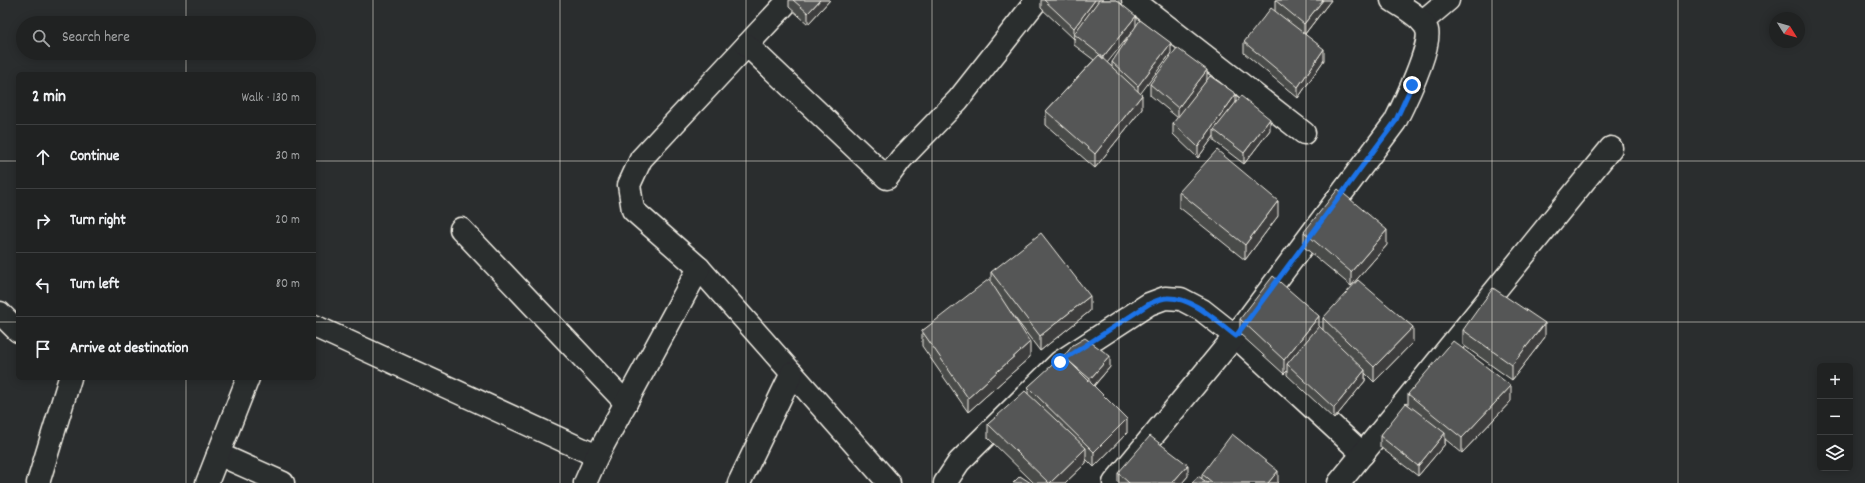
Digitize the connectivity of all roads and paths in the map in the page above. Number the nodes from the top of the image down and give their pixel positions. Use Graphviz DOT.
graph roads {
  1 [pos="789,0"];
  2 [pos="1037,0"];
  3 [pos="1133,0"];
  4 [pos="1392,0"];
  5 [pos="1448,0"];
  6 [pos="1422,22"];
  7 [pos="747,45"];
  8 [pos="1304,133"];
  9 [pos="1611,148"];
  10 [pos="461,230"];
  11 [pos="699,268"];
  12 [pos="0,312"];
  13 [pos="316,327"];
  14 [pos="16,329"];
  15 [pos="1236,336"];
  16 [pos="792,373"];
  17 [pos="69,380"];
  18 [pos="247,380"];
  19 [pos="626,403"];
  20 [pos="218,454"];
  21 [pos="1363,454"];
  22 [pos="596,456"];
  23 [pos="38,483"];
  24 [pos="207,483"];
  25 [pos="283,483"];
  26 [pos="585,483"];
  27 [pos="739,483"];
  28 [pos="889,483"];
  29 [pos="945,483"];
  30 [pos="1114,483"];
  31 [pos="1339,483"];
  1 -- 7 [label="street"];
  2 -- 7 [label="street"];
  3 -- 8 [label="street"];
  4 -- 6 [label="street"];
  5 -- 6 [label="street"];
  6 -- 15 [label="street"];
  7 -- 11 [label="street"];
  9 -- 21 [label="street"];
  10 -- 19 [label="street"];
  11 -- 16 [label="street"];
  11 -- 19 [label="street"];
  12 -- 14 [label="street"];
  13 -- 22 [label="street"];
  15 -- 21 [label="street"];
  15 -- 29 [label="street"];
  15 -- 30 [label="street"];
  16 -- 27 [label="street"];
  16 -- 28 [label="street"];
  17 -- 23 [label="street"];
  18 -- 20 [label="street"];
  19 -- 22 [label="street"];
  20 -- 24 [label="street"];
  20 -- 25 [label="street"];
  21 -- 31 [label="street"];
  22 -- 26 [label="street"];
}
